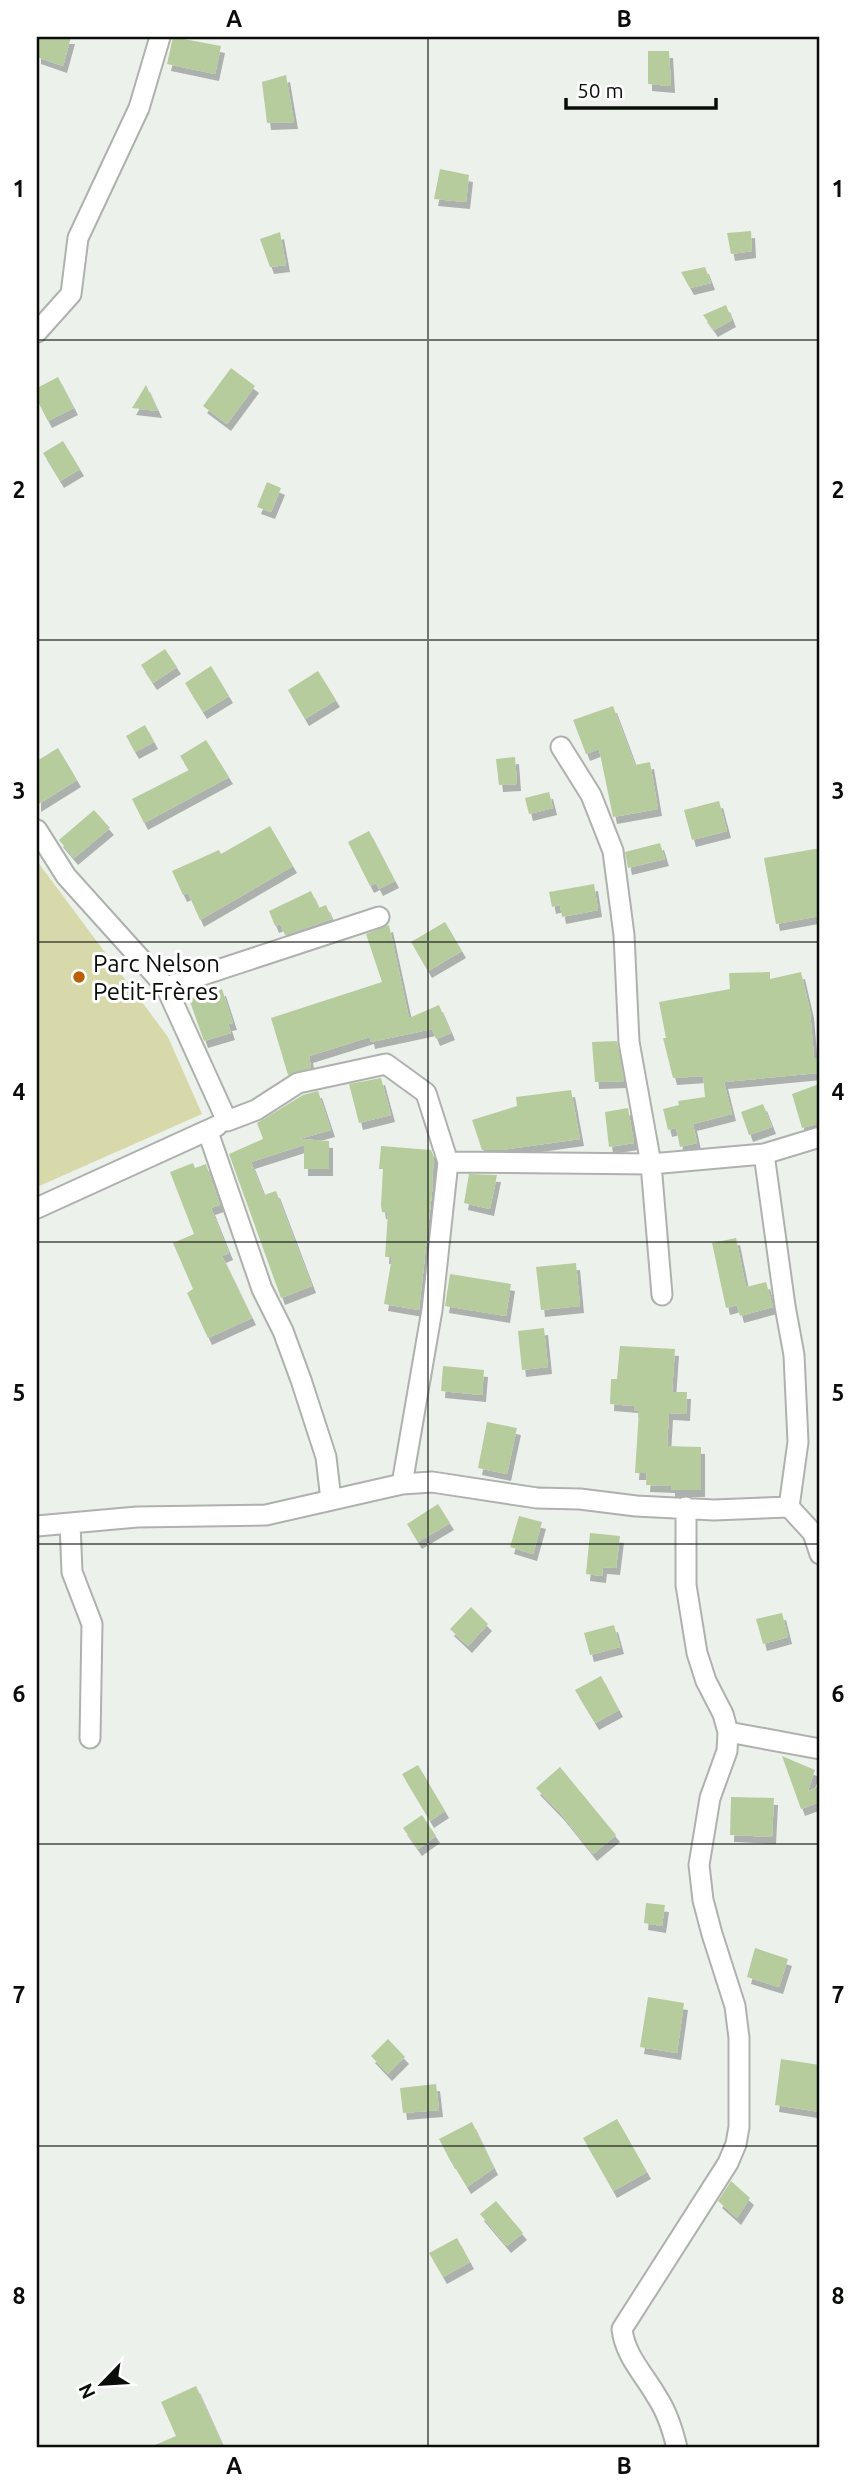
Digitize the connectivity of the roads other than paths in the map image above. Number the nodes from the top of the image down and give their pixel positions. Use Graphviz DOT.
graph roads {
  1 [pos="160,37"];
  2 [pos="37,332"];
  3 [pos="561,747"];
  4 [pos="37,830"];
  5 [pos="379,917"];
  6 [pos="166,987"];
  7 [pos="227,1121"];
  8 [pos="208,1132"];
  9 [pos="820,1137"];
  10 [pos="764,1154"];
  11 [pos="448,1162"];
  12 [pos="651,1164"];
  13 [pos="37,1208"];
  14 [pos="662,1295"];
  15 [pos="402,1484"];
  16 [pos="331,1500"];
  17 [pos="686,1507"];
  18 [pos="789,1507"];
  19 [pos="70,1523"];
  20 [pos="37,1526"];
  21 [pos="820,1554"];
  22 [pos="728,1732"];
  23 [pos="90,1738"];
  24 [pos="820,1749"];
  25 [pos="677,2448"];
  1 -- 2 [label="street"];
  3 -- 12 [label="street"];
  4 -- 6 [label="street"];
  5 -- 6 [label="street"];
  6 -- 7 [label="street"];
  7 -- 8 [label="street"];
  7 -- 11 [label="street"];
  8 -- 13 [label="street"];
  8 -- 16 [label="street"];
  9 -- 10 [label="street"];
  10 -- 12 [label="street"];
  10 -- 18 [label="street"];
  11 -- 12 [label="street"];
  11 -- 15 [label="street"];
  12 -- 14 [label="street"];
  15 -- 16 [label="street"];
  15 -- 17 [label="street"];
  16 -- 19 [label="street"];
  17 -- 18 [label="street"];
  17 -- 22 [label="street"];
  18 -- 21 [label="street"];
  19 -- 20 [label="street"];
  19 -- 23 [label="street"];
  22 -- 24 [label="street"];
  22 -- 25 [label="street"];
}
